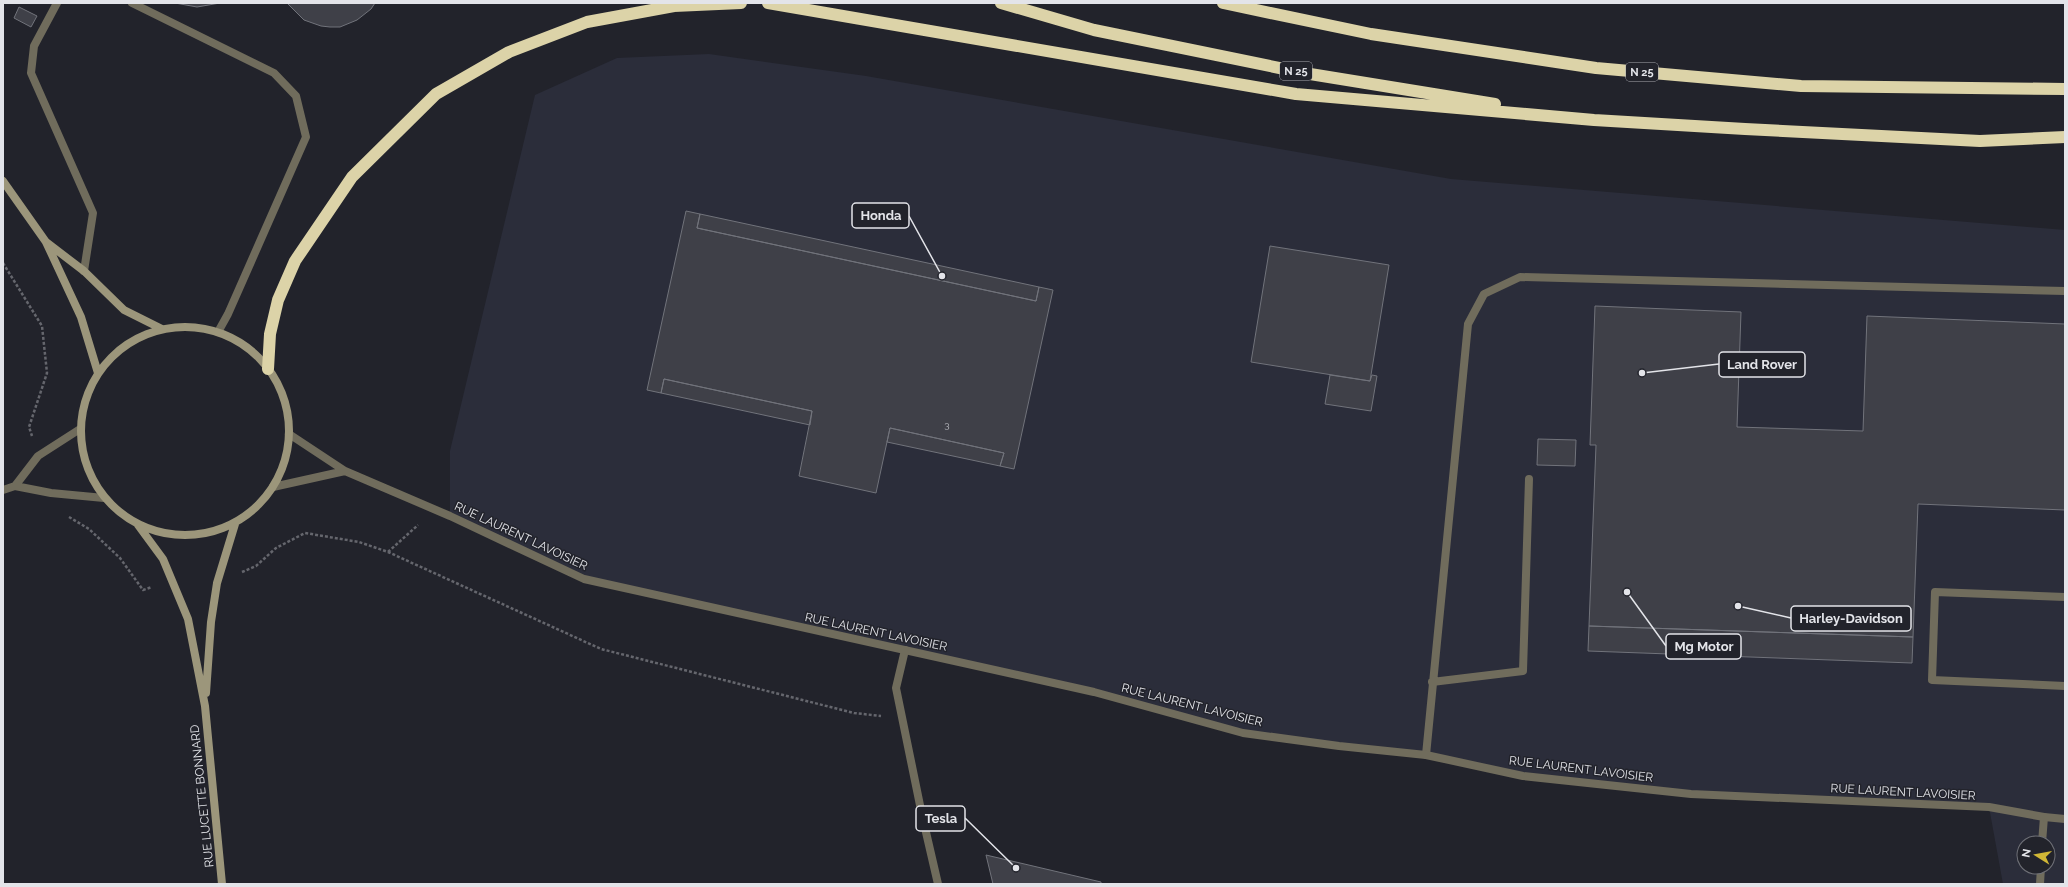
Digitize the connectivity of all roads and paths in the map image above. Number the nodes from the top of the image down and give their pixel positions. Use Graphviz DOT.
graph roads {
  1 [pos="57,3"];
  2 [pos="132,3"];
  3 [pos="741,3"];
  4 [pos="768,3"];
  5 [pos="1001,3"];
  6 [pos="1223,3"];
  7 [pos="2065,89"];
  8 [pos="1594,120"];
  9 [pos="2065,137"];
  10 [pos="3,181"];
  11 [pos="46,242"];
  12 [pos="3,263"];
  13 [pos="84,271"];
  14 [pos="2065,291"];
  15 [pos="162,329"];
  16 [pos="218,332"];
  17 [pos="268,369"];
  18 [pos="98,373"];
  19 [pos="80,429"];
  20 [pos="289,434"];
  21 [pos="38,456"];
  22 [pos="344,471"];
  23 [pos="1529,479"];
  24 [pos="15,486"];
  25 [pos="273,487"];
  26 [pos="3,490"];
  27 [pos="51,493"];
  28 [pos="104,498"];
  29 [pos="435,510"];
  30 [pos="234,524"];
  31 [pos="138,525"];
  32 [pos="388,552"];
  33 [pos="172,581"];
  34 [pos="217,583"];
  35 [pos="2065,597"];
  36 [pos="905,650"];
  37 [pos="1432,682"];
  38 [pos="2065,686"];
  39 [pos="205,706"];
  40 [pos="902,719"];
  41 [pos="1426,755"];
  42 [pos="2044,817"];
  43 [pos="2065,818"];
  44 [pos="2043,835"];
  45 [pos="222,884"];
  46 [pos="938,884"];
  1 -- 13 [label="street"];
  2 -- 16 [label="street"];
  3 -- 17 [label="highway"];
  4 -- 8 [label="highway"];
  5 -- 8 [label="highway, N 25"];
  6 -- 7 [label="highway, N 25"];
  8 -- 9 [label="highway, N 25"];
  10 -- 11 [label="street"];
  11 -- 13 [label="street"];
  11 -- 18 [label="street"];
  12 -- 21 [label="path"];
  13 -- 15 [label="street"];
  14 -- 37 [label="street"];
  15 -- 16 [label="street"];
  15 -- 18 [label="street"];
  16 -- 17 [label="street"];
  17 -- 20 [label="street"];
  18 -- 19 [label="street"];
  19 -- 21 [label="street"];
  19 -- 28 [label="street"];
  20 -- 22 [label="street, RUE LAURENT LAVOISIER"];
  20 -- 25 [label="street"];
  21 -- 24 [label="street"];
  22 -- 25 [label="street"];
  22 -- 29 [label="street, RUE LAURENT LAVOISIER"];
  23 -- 37 [label="street"];
  24 -- 26 [label="street"];
  24 -- 27 [label="street"];
  25 -- 30 [label="street"];
  27 -- 28 [label="street"];
  27 -- 33 [label="path"];
  28 -- 31 [label="street"];
  29 -- 32 [label="path"];
  29 -- 36 [label="street, RUE LAURENT LAVOISIER"];
  30 -- 31 [label="street"];
  30 -- 34 [label="street, RUE LUCETTE BONNARD"];
  31 -- 33 [label="street, RUE LUCETTE BONNARD"];
  32 -- 34 [label="path"];
  32 -- 40 [label="path"];
  33 -- 39 [label="street, RUE LUCETTE BONNARD"];
  34 -- 39 [label="street, RUE LUCETTE BONNARD"];
  35 -- 38 [label="street"];
  36 -- 40 [label="street"];
  36 -- 41 [label="street, RUE LAURENT LAVOISIER"];
  37 -- 41 [label="street"];
  39 -- 45 [label="street, RUE LUCETTE BONNARD"];
  40 -- 46 [label="street"];
  41 -- 42 [label="street, RUE LAURENT LAVOISIER"];
  42 -- 43 [label="street, RUE LAURENT LAVOISIER"];
  42 -- 44 [label="street"];
}
